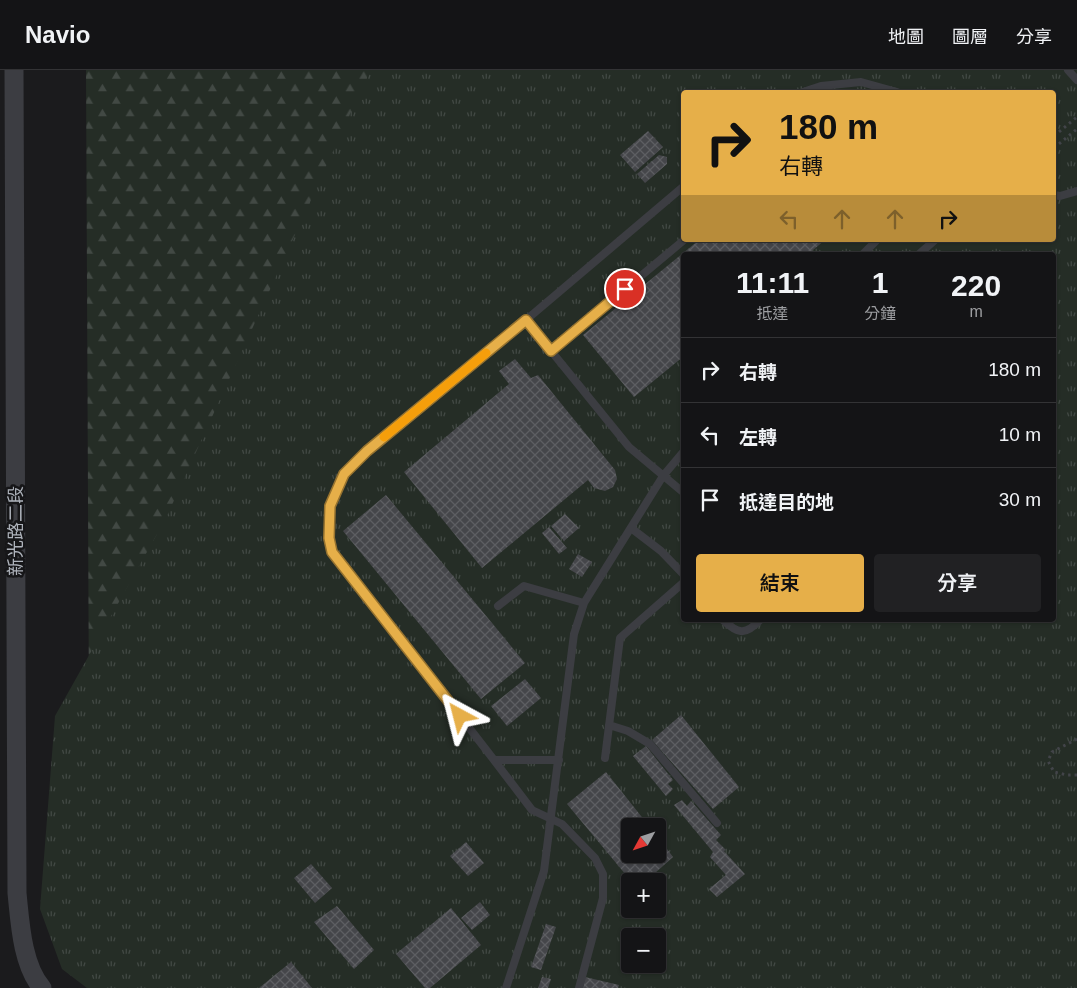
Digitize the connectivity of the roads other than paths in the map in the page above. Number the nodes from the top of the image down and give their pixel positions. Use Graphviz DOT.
graph roads {
  1 [pos="14,70"];
  2 [pos="1068,70"];
  3 [pos="1077,80"];
  4 [pos="809,90"];
  5 [pos="890,90"];
  6 [pos="681,189"];
  7 [pos="1077,191"];
  8 [pos="1056,195"];
  9 [pos="682,242"];
  10 [pos="875,242"];
  11 [pos="933,242"];
  12 [pos="865,252"];
  13 [pos="921,252"];
  14 [pos="526,320"];
  15 [pos="551,351"];
  16 [pos="681,455"];
  17 [pos="664,476"];
  18 [pos="681,490"];
  19 [pos="631,528"];
  20 [pos="681,572"];
  21 [pos="681,585"];
  22 [pos="584,602"];
  23 [pos="498,606"];
  24 [pos="726,622"];
  25 [pos="758,622"];
  26 [pos="609,725"];
  27 [pos="605,758"];
  28 [pos="494,760"];
  29 [pos="559,760"];
  30 [pos="551,820"];
  31 [pos="717,823"];
  32 [pos="42,988"];
  33 [pos="506,988"];
  34 [pos="579,988"];
  1 -- 32 [label="street, 新光路二段"];
  2 -- 3 [label="lane"];
  4 -- 5 [label="lane"];
  6 -- 14 [label="lane"];
  7 -- 8 [label="lane"];
  9 -- 15 [label="lane"];
  10 -- 12 [label="lane"];
  11 -- 13 [label="lane"];
  14 -- 15 [label="lane"];
  14 -- 28 [label="lane"];
  15 -- 17 [label="lane"];
  16 -- 17 [label="lane"];
  17 -- 18 [label="lane"];
  17 -- 19 [label="lane"];
  19 -- 20 [label="lane"];
  19 -- 22 [label="lane"];
  21 -- 26 [label="lane"];
  22 -- 23 [label="lane"];
  22 -- 29 [label="lane"];
  24 -- 25 [label="lane"];
  26 -- 27 [label="lane"];
  26 -- 31 [label="lane"];
  28 -- 29 [label="lane"];
  28 -- 30 [label="lane"];
  29 -- 30 [label="lane"];
  30 -- 33 [label="lane"];
  30 -- 34 [label="lane"];
}
